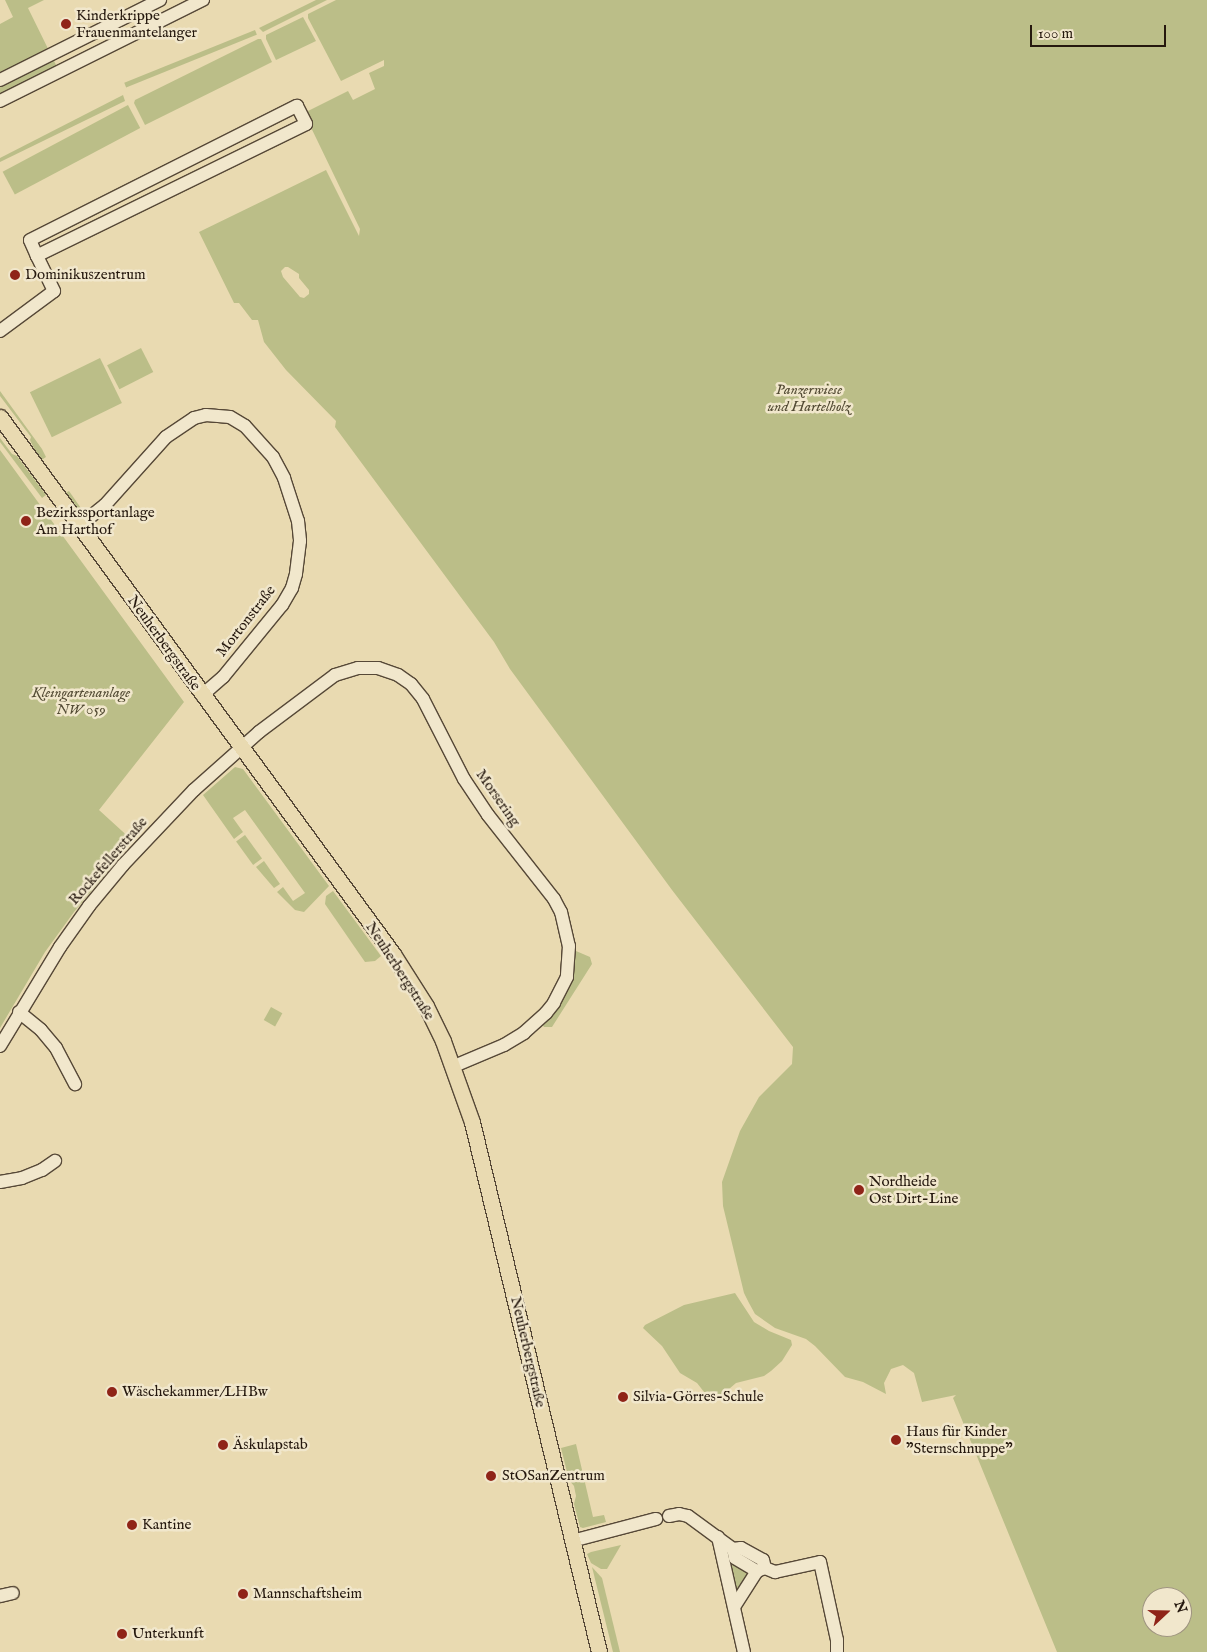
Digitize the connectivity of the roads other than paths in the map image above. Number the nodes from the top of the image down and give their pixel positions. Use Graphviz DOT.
graph roads {
  1 [pos="160,0"];
  2 [pos="203,0"];
  3 [pos="110,25"];
  4 [pos="118,42"];
  5 [pos="4,78"];
  6 [pos="16,93"];
  7 [pos="0,101"];
  8 [pos="165,171"];
  9 [pos="173,188"];
  10 [pos="37,256"];
  11 [pos="0,331"];
  12 [pos="0,417"];
  13 [pos="79,526"];
  14 [pos="202,695"];
  15 [pos="241,748"];
  16 [pos="19,1012"];
  17 [pos="0,1046"];
  18 [pos="454,1066"];
  19 [pos="75,1084"];
  20 [pos="55,1161"];
  21 [pos="0,1182"];
  22 [pos="669,1516"];
  23 [pos="656,1519"];
  24 [pos="718,1538"];
  25 [pos="572,1541"];
  26 [pos="761,1569"];
  27 [pos="13,1593"];
  28 [pos="0,1596"];
  29 [pos="734,1607"];
  30 [pos="599,1652"];
  31 [pos="744,1652"];
  32 [pos="837,1652"];
  1 -- 3 [label="street"];
  2 -- 4 [label="street"];
  3 -- 4 [label="street"];
  3 -- 5 [label="street"];
  4 -- 6 [label="street"];
  5 -- 6 [label="street"];
  6 -- 7 [label="street"];
  8 -- 9 [label="street"];
  8 -- 9 [label="street"];
  8 -- 10 [label="street"];
  9 -- 10 [label="street"];
  10 -- 11 [label="street"];
  12 -- 13 [label="main road, Neuherbergstraße"];
  13 -- 14 [label="main road, Neuherbergstraße"];
  13 -- 14 [label="street, Mortonstraße"];
  14 -- 15 [label="main road, Neuherbergstraße"];
  15 -- 16 [label="street, Rockefellerstraße"];
  15 -- 18 [label="main road, Neuherbergstraße"];
  15 -- 18 [label="street, Morsering"];
  16 -- 17 [label="street, Rockefellerstraße"];
  16 -- 19 [label="street"];
  18 -- 25 [label="main road, Neuherbergstraße"];
  20 -- 21 [label="street"];
  22 -- 24 [label="street"];
  23 -- 25 [label="street"];
  24 -- 26 [label="street"];
  24 -- 29 [label="street"];
  25 -- 30 [label="main road, Neuherbergstraße"];
  26 -- 29 [label="street"];
  26 -- 32 [label="street"];
  27 -- 28 [label="street"];
  29 -- 31 [label="street"];
}
